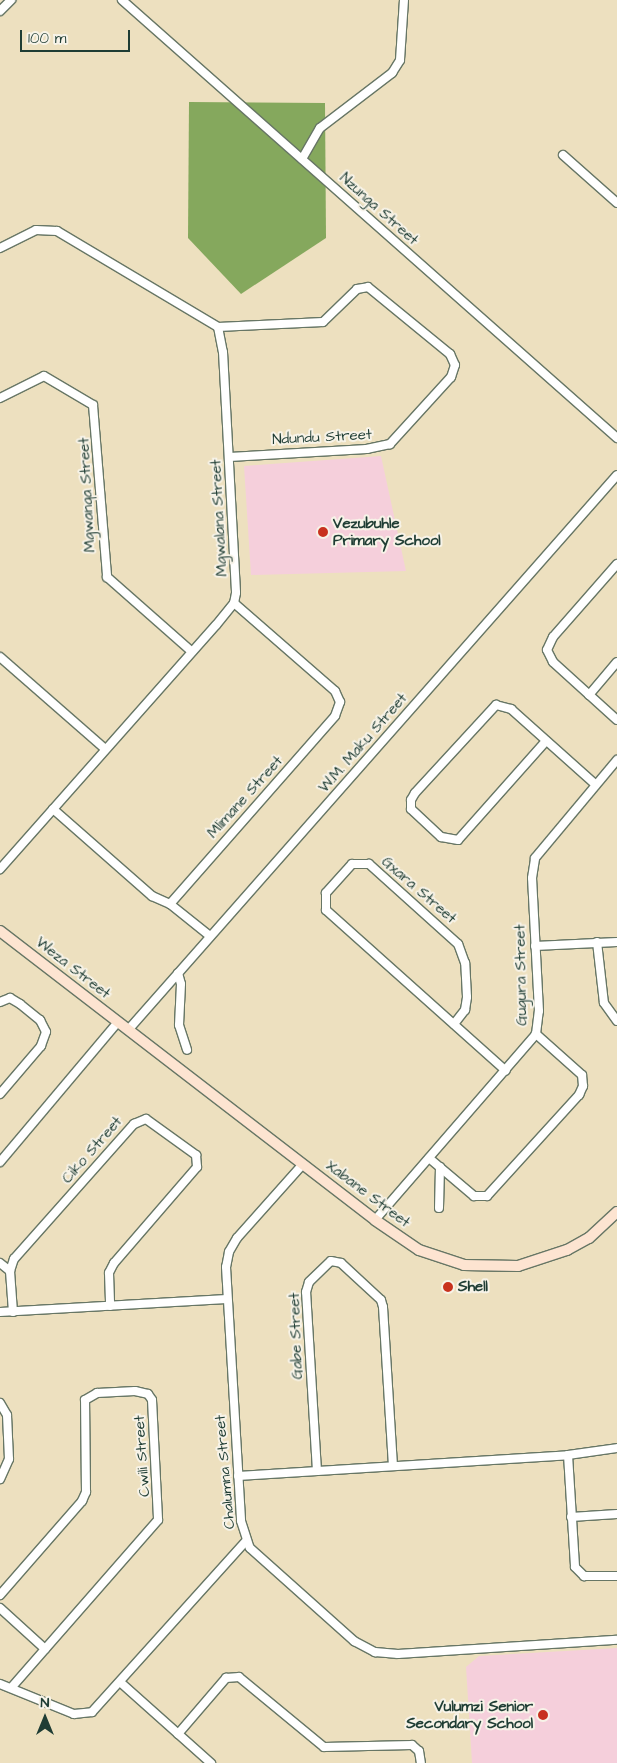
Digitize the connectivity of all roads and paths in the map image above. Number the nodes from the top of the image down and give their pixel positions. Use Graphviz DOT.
graph roads {
  1 [pos="11,0"];
  2 [pos="122,0"];
  3 [pos="404,0"];
  4 [pos="0,11"];
  5 [pos="563,155"];
  6 [pos="302,159"];
  7 [pos="617,203"];
  8 [pos="0,248"];
  9 [pos="218,327"];
  10 [pos="0,398"];
  11 [pos="617,438"];
  12 [pos="229,457"];
  13 [pos="617,475"];
  14 [pos="617,564"];
  15 [pos="234,603"];
  16 [pos="192,652"];
  17 [pos="0,657"];
  18 [pos="617,662"];
  19 [pos="589,695"];
  20 [pos="617,720"];
  21 [pos="546,741"];
  22 [pos="105,749"];
  23 [pos="617,760"];
  24 [pos="596,784"];
  25 [pos="53,809"];
  26 [pos="0,869"];
  27 [pos="170,904"];
  28 [pos="0,931"];
  29 [pos="210,936"];
  30 [pos="597,942"];
  31 [pos="617,942"];
  32 [pos="535,946"];
  33 [pos="178,973"];
  34 [pos="0,1002"];
  35 [pos="617,1021"];
  36 [pos="118,1022"];
  37 [pos="454,1024"];
  38 [pos="129,1029"];
  39 [pos="536,1034"];
  40 [pos="187,1050"];
  41 [pos="506,1071"];
  42 [pos="0,1094"];
  43 [pos="429,1158"];
  44 [pos="0,1162"];
  45 [pos="304,1164"];
  46 [pos="440,1167"];
  47 [pos="439,1208"];
  48 [pos="617,1212"];
  49 [pos="375,1220"];
  50 [pos="0,1263"];
  51 [pos="10,1272"];
  52 [pos="227,1299"];
  53 [pos="110,1306"];
  54 [pos="0,1312"];
  55 [pos="13,1312"];
  56 [pos="0,1402"];
  57 [pos="617,1448"];
  58 [pos="568,1455"];
  59 [pos="393,1466"];
  60 [pos="317,1470"];
  61 [pos="238,1476"];
  62 [pos="0,1479"];
  63 [pos="617,1514"];
  64 [pos="571,1517"];
  65 [pos="246,1541"];
  66 [pos="617,1576"];
  67 [pos="0,1595"];
  68 [pos="0,1608"];
  69 [pos="617,1640"];
  70 [pos="45,1649"];
  71 [pos="120,1682"];
  72 [pos="0,1684"];
  73 [pos="11,1688"];
  74 [pos="178,1734"];
  75 [pos="211,1763"];
  76 [pos="421,1763"];
  1 -- 4 [label="street"];
  2 -- 6 [label="street, Nzunga Street"];
  3 -- 6 [label="street"];
  5 -- 7 [label="street"];
  6 -- 11 [label="street, Nzunga Street"];
  8 -- 9 [label="street"];
  9 -- 12 [label="street, Mgwalana Street"];
  9 -- 12 [label="street, Ndundu Street"];
  10 -- 16 [label="street, Mgwanqa Street"];
  12 -- 15 [label="street, Mgwalana Street"];
  13 -- 29 [label="street, W.M. Maku Street"];
  14 -- 19 [label="street"];
  15 -- 16 [label="street"];
  15 -- 27 [label="street, Mlimane Street"];
  16 -- 22 [label="street"];
  17 -- 22 [label="street"];
  18 -- 19 [label="street"];
  19 -- 20 [label="street"];
  21 -- 21 [label="street"];
  21 -- 24 [label="street"];
  22 -- 25 [label="street"];
  23 -- 24 [label="street, Gugura Street"];
  24 -- 32 [label="street, Gugura Street"];
  25 -- 26 [label="street"];
  25 -- 27 [label="street"];
  27 -- 29 [label="street"];
  28 -- 36 [label="street, Weza Street"];
  29 -- 33 [label="street, W.M. Maku Street"];
  30 -- 31 [label="street"];
  30 -- 32 [label="street"];
  30 -- 35 [label="street"];
  32 -- 39 [label="street, Gugura Street"];
  33 -- 38 [label="street, W.M. Maku Street"];
  33 -- 40 [label="street"];
  34 -- 42 [label="street"];
  36 -- 38 [label="street, Weza Street"];
  36 -- 44 [label="street"];
  37 -- 37 [label="street, Gxara Street"];
  37 -- 41 [label="street, Gxara Street"];
  38 -- 45 [label="street, Xabane Street"];
  39 -- 41 [label="street, Gugura Street"];
  39 -- 46 [label="street"];
  41 -- 43 [label="street, Gugura Street"];
  43 -- 46 [label="street"];
  43 -- 49 [label="street, Gugura Street"];
  45 -- 49 [label="street, Xabane Street"];
  45 -- 52 [label="street, Chalumna Street"];
  46 -- 47 [label="street"];
  48 -- 49 [label="street, Xabane Street"];
  50 -- 51 [label="street"];
  51 -- 53 [label="street, Ciko Street"];
  51 -- 55 [label="street"];
  52 -- 53 [label="street"];
  52 -- 61 [label="street, Chalumna Street"];
  53 -- 55 [label="street"];
  54 -- 55 [label="street"];
  56 -- 62 [label="street"];
  57 -- 58 [label="street"];
  58 -- 59 [label="street"];
  58 -- 64 [label="street"];
  59 -- 60 [label="street"];
  59 -- 60 [label="street, Gabe Street"];
  60 -- 61 [label="street"];
  61 -- 65 [label="street, Chalumna Street"];
  63 -- 64 [label="street"];
  64 -- 66 [label="street"];
  65 -- 69 [label="street, Chalumna Street"];
  65 -- 71 [label="street"];
  67 -- 70 [label="street, Cwili Street"];
  68 -- 70 [label="street"];
  70 -- 73 [label="street, Cwili Street"];
  71 -- 73 [label="street"];
  71 -- 74 [label="street"];
  72 -- 73 [label="street"];
  74 -- 75 [label="street"];
  74 -- 76 [label="street"];
}
